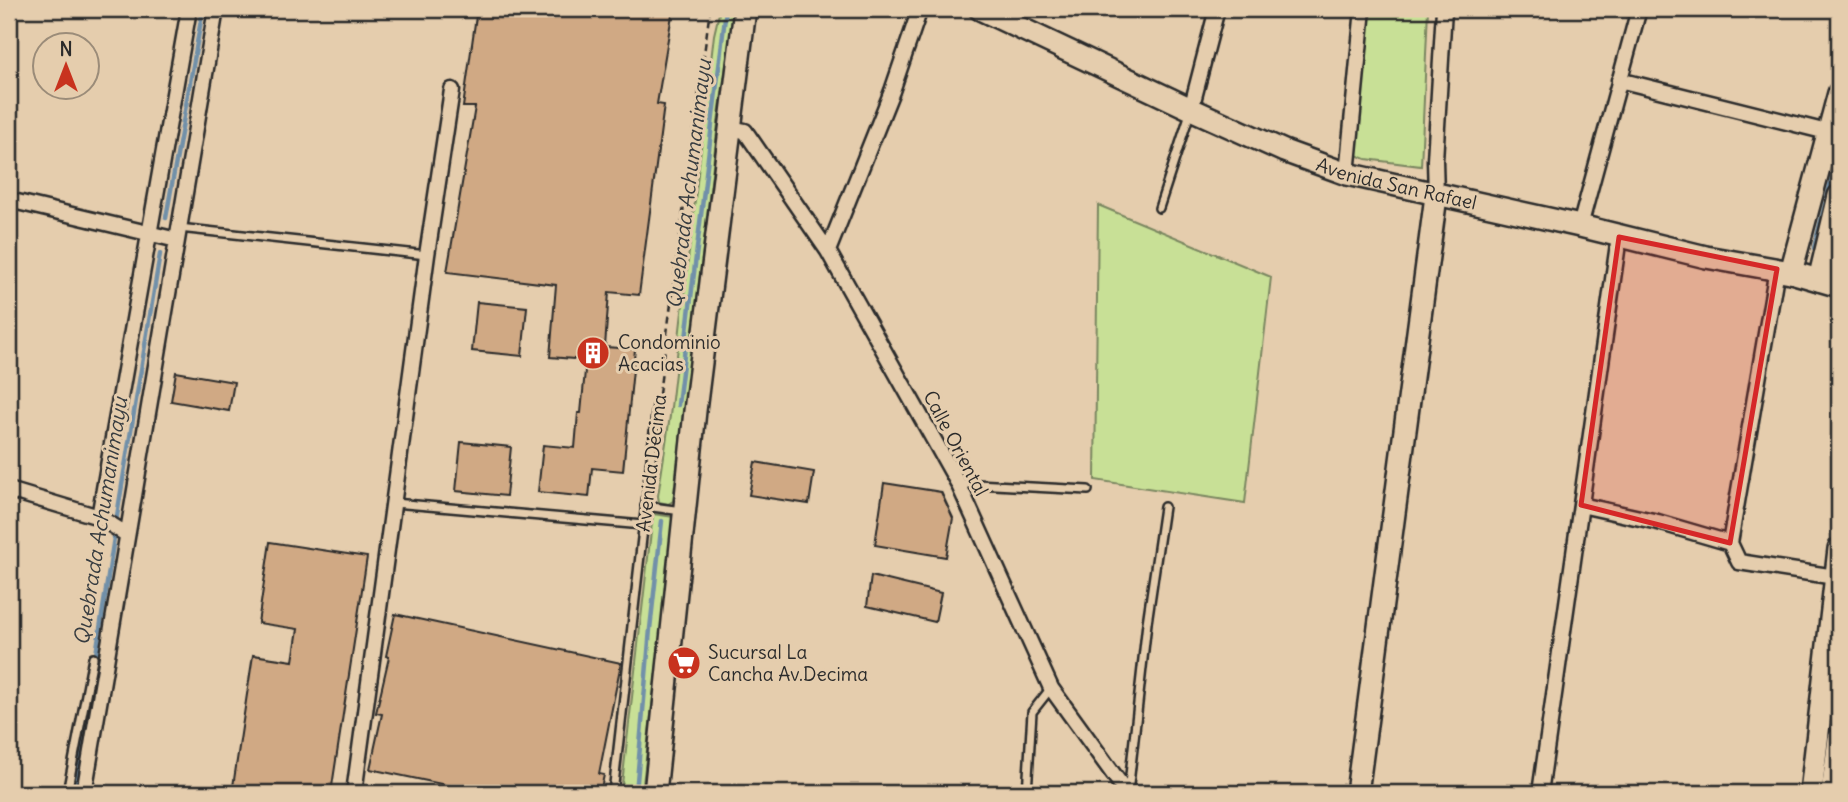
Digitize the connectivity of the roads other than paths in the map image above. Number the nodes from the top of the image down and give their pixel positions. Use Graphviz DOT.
graph roads {
  1 [pos="189,9"];
  2 [pos="216,9"];
  3 [pos="745,9"];
  4 [pos="920,9"];
  5 [pos="982,9"];
  6 [pos="1217,9"];
  7 [pos="1363,9"];
  8 [pos="1444,9"];
  9 [pos="1639,9"];
  10 [pos="1619,80"];
  11 [pos="452,90"];
  12 [pos="1839,93"];
  13 [pos="1191,109"];
  14 [pos="729,128"];
  15 [pos="1827,132"];
  16 [pos="1347,174"];
  17 [pos="1436,196"];
  18 [pos="1839,196"];
  19 [pos="9,200"];
  20 [pos="1158,208"];
  21 [pos="1580,226"];
  22 [pos="150,234"];
  23 [pos="177,234"];
  24 [pos="1619,237"];
  25 [pos="828,251"];
  26 [pos="427,255"];
  27 [pos="1784,270"];
  28 [pos="1829,283"];
  29 [pos="657,406"];
  30 [pos="958,483"];
  31 [pos="9,490"];
  32 [pos="1088,490"];
  33 [pos="394,502"];
  34 [pos="1581,505"];
  35 [pos="645,506"];
  36 [pos="1164,507"];
  37 [pos="684,511"];
  38 [pos="104,520"];
  39 [pos="643,525"];
  40 [pos="124,533"];
  41 [pos="1730,543"];
  42 [pos="1839,549"];
  43 [pos="1835,576"];
  44 [pos="93,658"];
  45 [pos="1051,688"];
  46 [pos="1839,739"];
  47 [pos="66,793"];
  48 [pos="84,793"];
  49 [pos="354,793"];
  50 [pos="612,793"];
  51 [pos="655,793"];
  52 [pos="1027,793"];
  53 [pos="1128,793"];
  54 [pos="1357,793"];
  55 [pos="1540,793"];
  56 [pos="1811,793"];
  57 [pos="1832,793"];
  1 -- 22 [label="street"];
  2 -- 23 [label="street"];
  3 -- 14 [label="street, Avenida Décima"];
  4 -- 25 [label="street"];
  5 -- 13 [label="street, Avenida San Rafael"];
  6 -- 13 [label="street"];
  7 -- 16 [label="street"];
  8 -- 17 [label="street"];
  9 -- 10 [label="street"];
  10 -- 15 [label="street"];
  10 -- 21 [label="street"];
  11 -- 26 [label="street"];
  12 -- 15 [label="street"];
  13 -- 16 [label="street, Avenida San Rafael"];
  13 -- 20 [label="lane"];
  14 -- 25 [label="street, Calle Oriental"];
  14 -- 37 [label="street, Avenida Décima"];
  15 -- 27 [label="street"];
  16 -- 17 [label="street, Avenida San Rafael"];
  17 -- 21 [label="street, Avenida San Rafael"];
  17 -- 54 [label="street"];
  18 -- 28 [label="street"];
  19 -- 22 [label="street"];
  21 -- 24 [label="street, Avenida San Rafael"];
  22 -- 23 [label="street"];
  22 -- 38 [label="street"];
  23 -- 26 [label="lane"];
  23 -- 40 [label="street"];
  24 -- 27 [label="street, Avenida San Rafael"];
  24 -- 34 [label="street"];
  25 -- 30 [label="street, Calle Oriental"];
  26 -- 33 [label="street"];
  27 -- 28 [label="street, Avenida San Rafael"];
  27 -- 41 [label="street"];
  29 -- 35 [label="lane, Avenida Décima"];
  30 -- 32 [label="lane"];
  30 -- 45 [label="street, Calle Oriental"];
  31 -- 38 [label="street"];
  33 -- 39 [label="lane"];
  33 -- 49 [label="street"];
  34 -- 41 [label="street"];
  34 -- 55 [label="street"];
  35 -- 37 [label="lane"];
  35 -- 39 [label="lane, Avenida Décima"];
  36 -- 53 [label="lane"];
  37 -- 51 [label="street, Avenida Décima"];
  38 -- 40 [label="street"];
  39 -- 50 [label="lane, Avenida Décima"];
  40 -- 48 [label="street"];
  41 -- 43 [label="street"];
  42 -- 43 [label="street"];
  43 -- 56 [label="street"];
  44 -- 47 [label="lane"];
  45 -- 52 [label="lane"];
  45 -- 53 [label="street, Calle Oriental"];
  46 -- 57 [label="street"];
}
